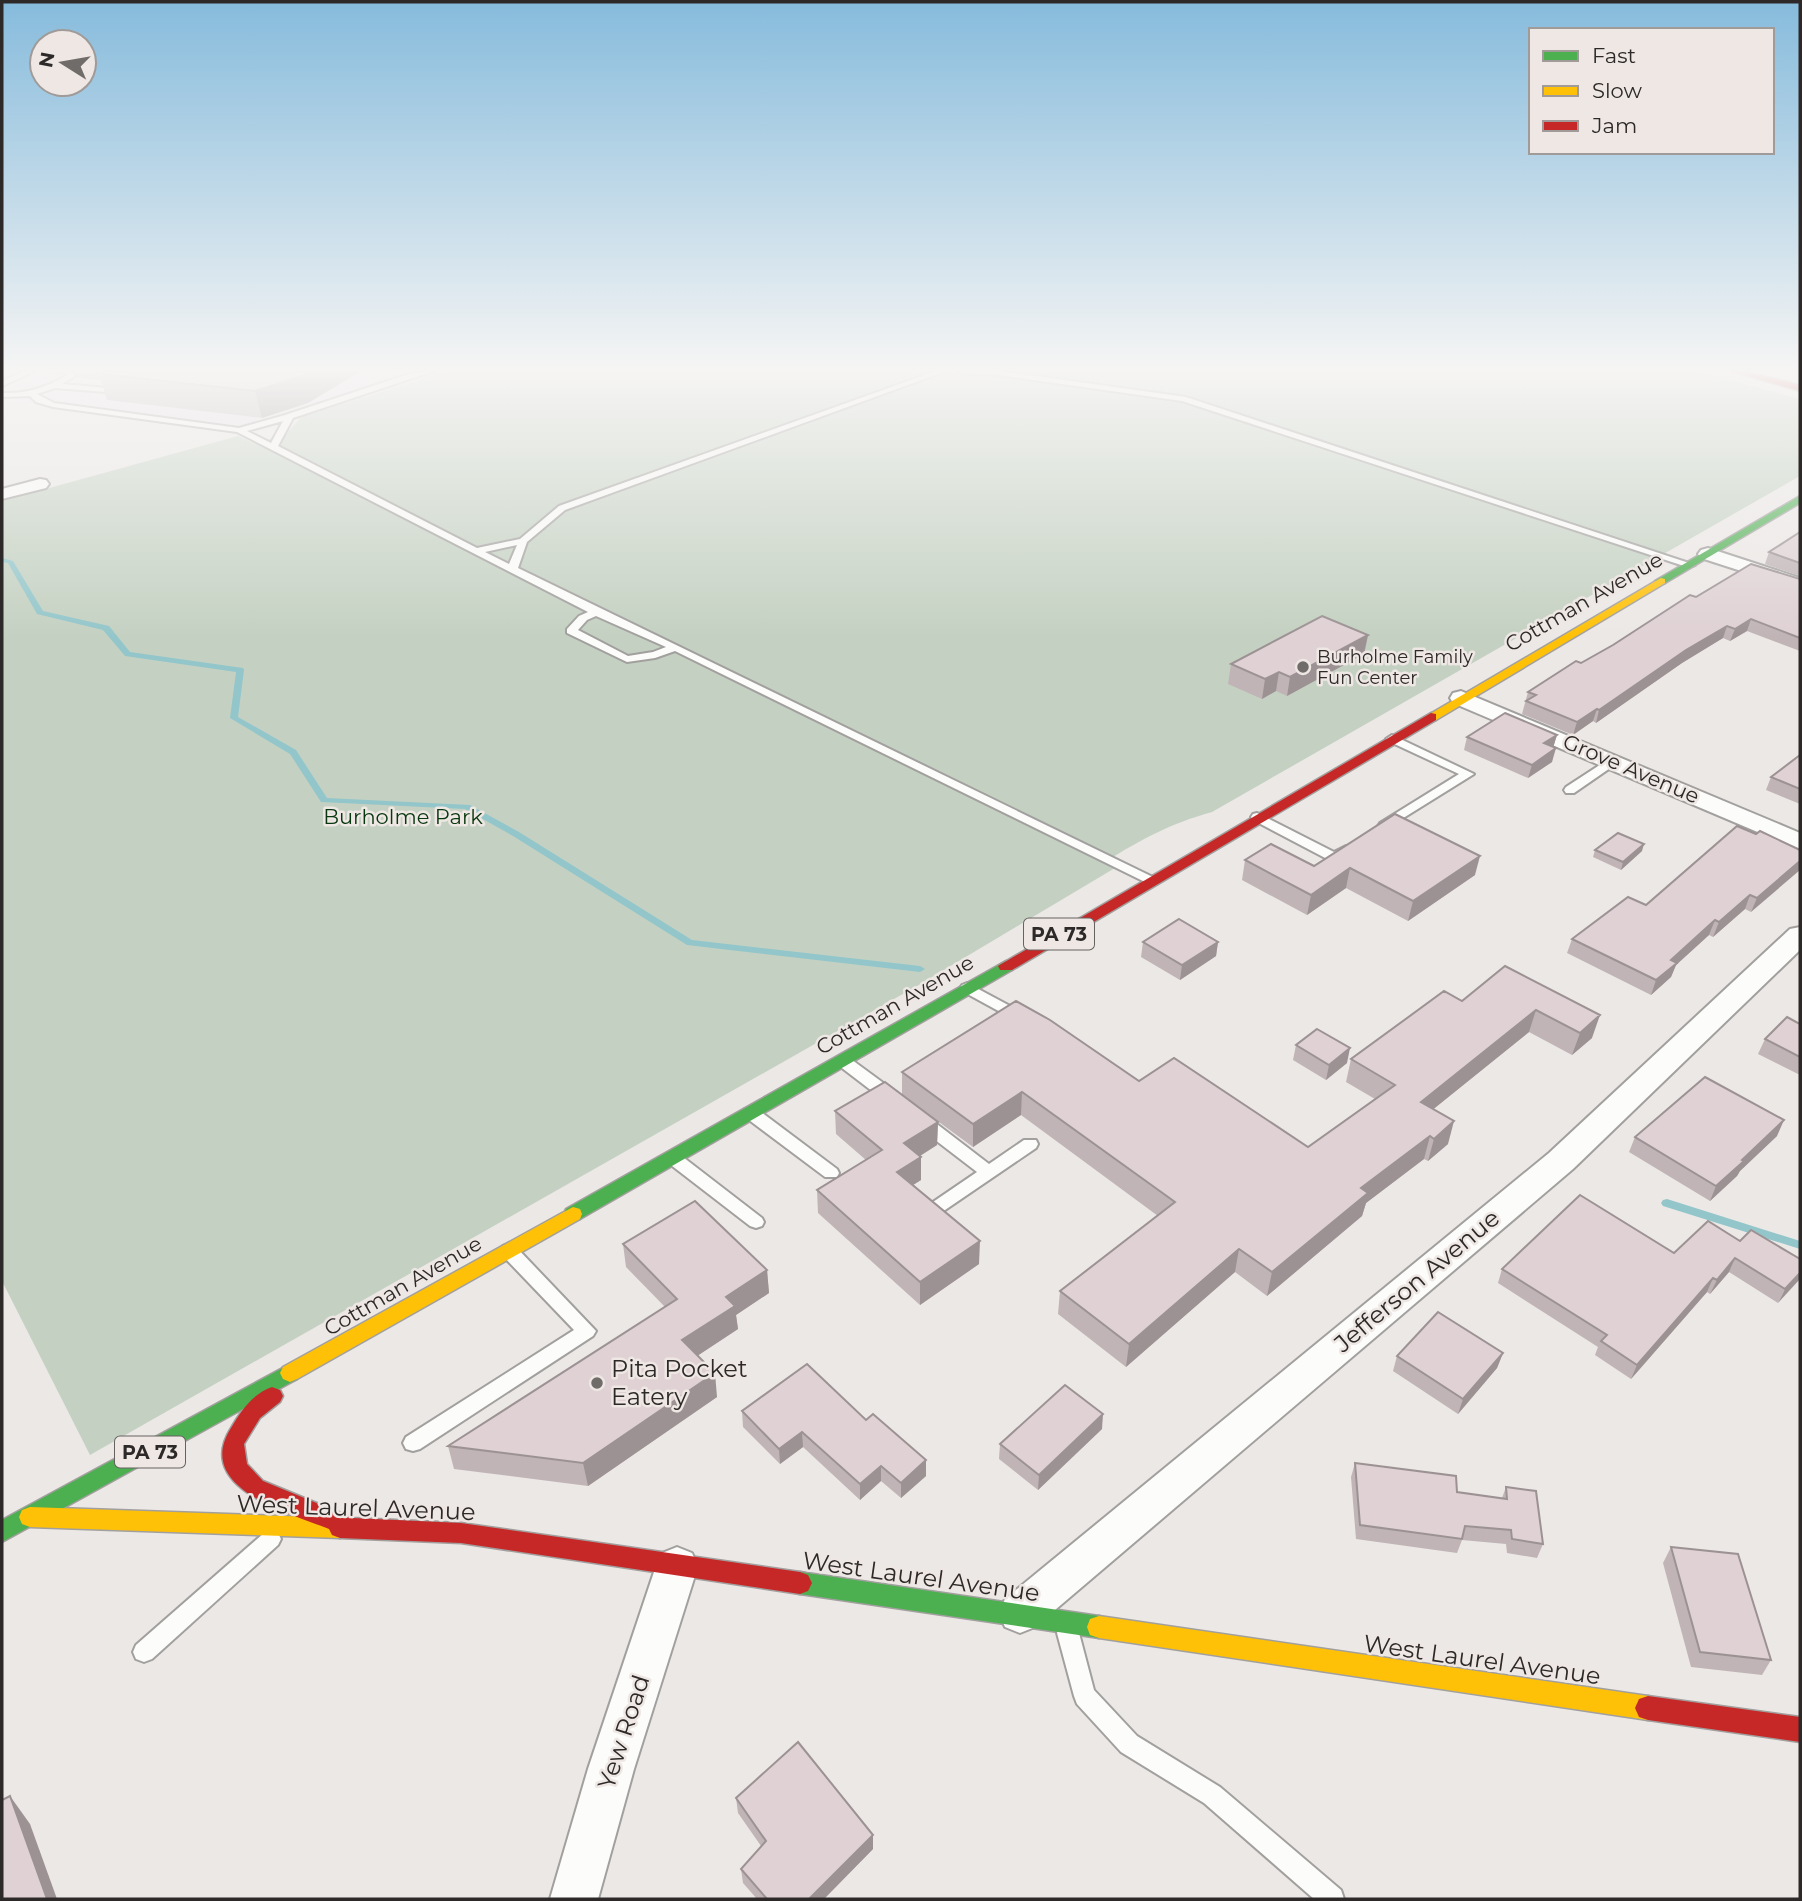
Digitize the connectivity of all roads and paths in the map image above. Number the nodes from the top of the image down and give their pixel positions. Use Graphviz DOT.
graph roads {
  1 [pos="300,460"];
  2 [pos="696,460"];
  3 [pos="1366,460"];
  4 [pos="40,484"];
  5 [pos="2,494"];
  6 [pos="1800,499"];
  7 [pos="523,541"];
  8 [pos="476,551"];
  9 [pos="1708,554"];
  10 [pos="1690,565"];
  11 [pos="512,569"];
  12 [pos="1800,584"];
  13 [pos="596,612"];
  14 [pos="676,647"];
  15 [pos="1461,698"];
  16 [pos="1392,739"];
  17 [pos="1612,761"];
  18 [pos="1570,790"];
  19 [pos="1257,817"];
  20 [pos="1800,842"];
  21 [pos="1153,880"];
  22 [pos="1800,935"];
  23 [pos="966,987"];
  24 [pos="1038,1027"];
  25 [pos="841,1060"];
  26 [pos="751,1113"];
  27 [pos="1030,1144"];
  28 [pos="673,1158"];
  29 [pos="988,1172"];
  30 [pos="831,1173"];
  31 [pos="939,1206"];
  32 [pos="756,1222"];
  33 [pos="508,1250"];
  34 [pos="314,1362"];
  35 [pos="413,1443"];
  36 [pos="30,1517"];
  37 [pos="5,1525"];
  38 [pos="283,1528"];
  39 [pos="351,1528"];
  40 [pos="677,1566"];
  41 [pos="1020,1613"];
  42 [pos="1064,1621"];
  43 [pos="144,1652"];
  44 [pos="1800,1730"];
  45 [pos="574,1899"];
  46 [pos="1332,1899"];
  1 -- 8 [label="lane"];
  2 -- 7 [label="lane"];
  3 -- 10 [label="lane"];
  4 -- 5 [label="street"];
  6 -- 9 [label="main road, Cottman Avenue / PA 73"];
  7 -- 8 [label="lane"];
  7 -- 11 [label="lane"];
  8 -- 11 [label="lane"];
  9 -- 10 [label="main road, Cottman Avenue / PA 73"];
  9 -- 12 [label="street"];
  10 -- 15 [label="main road, Cottman Avenue / PA 73"];
  11 -- 13 [label="lane"];
  13 -- 14 [label="lane"];
  13 -- 14 [label="lane"];
  14 -- 21 [label="lane"];
  15 -- 16 [label="main road, Cottman Avenue / PA 73"];
  15 -- 17 [label="street, Grove Avenue"];
  16 -- 19 [label="main road, Cottman Avenue / PA 73"];
  16 -- 19 [label="lane"];
  17 -- 18 [label="lane"];
  17 -- 20 [label="street, Grove Avenue"];
  19 -- 21 [label="main road, Cottman Avenue / PA 73"];
  21 -- 23 [label="main road, Cottman Avenue / PA 73"];
  22 -- 41 [label="street, Jefferson Avenue"];
  23 -- 24 [label="lane"];
  23 -- 25 [label="main road, Cottman Avenue / PA 73"];
  25 -- 26 [label="main road, Cottman Avenue / PA 73"];
  25 -- 29 [label="lane"];
  26 -- 28 [label="main road, Cottman Avenue / PA 73"];
  26 -- 30 [label="lane"];
  27 -- 29 [label="lane"];
  28 -- 32 [label="lane"];
  28 -- 33 [label="main road, Cottman Avenue / PA 73"];
  29 -- 31 [label="lane"];
  33 -- 34 [label="main road, Cottman Avenue / PA 73"];
  33 -- 35 [label="lane"];
  34 -- 36 [label="main road, Cottman Avenue / PA 73"];
  34 -- 39 [label="main road"];
  36 -- 37 [label="main road, Cottman Avenue / PA 73"];
  36 -- 38 [label="main road, West Laurel Avenue"];
  38 -- 39 [label="main road, West Laurel Avenue"];
  38 -- 43 [label="lane"];
  39 -- 40 [label="main road, West Laurel Avenue"];
  40 -- 41 [label="main road, West Laurel Avenue"];
  40 -- 45 [label="street, Yew Road"];
  41 -- 42 [label="main road, West Laurel Avenue"];
  42 -- 44 [label="main road, West Laurel Avenue"];
  42 -- 46 [label="lane"];
}
